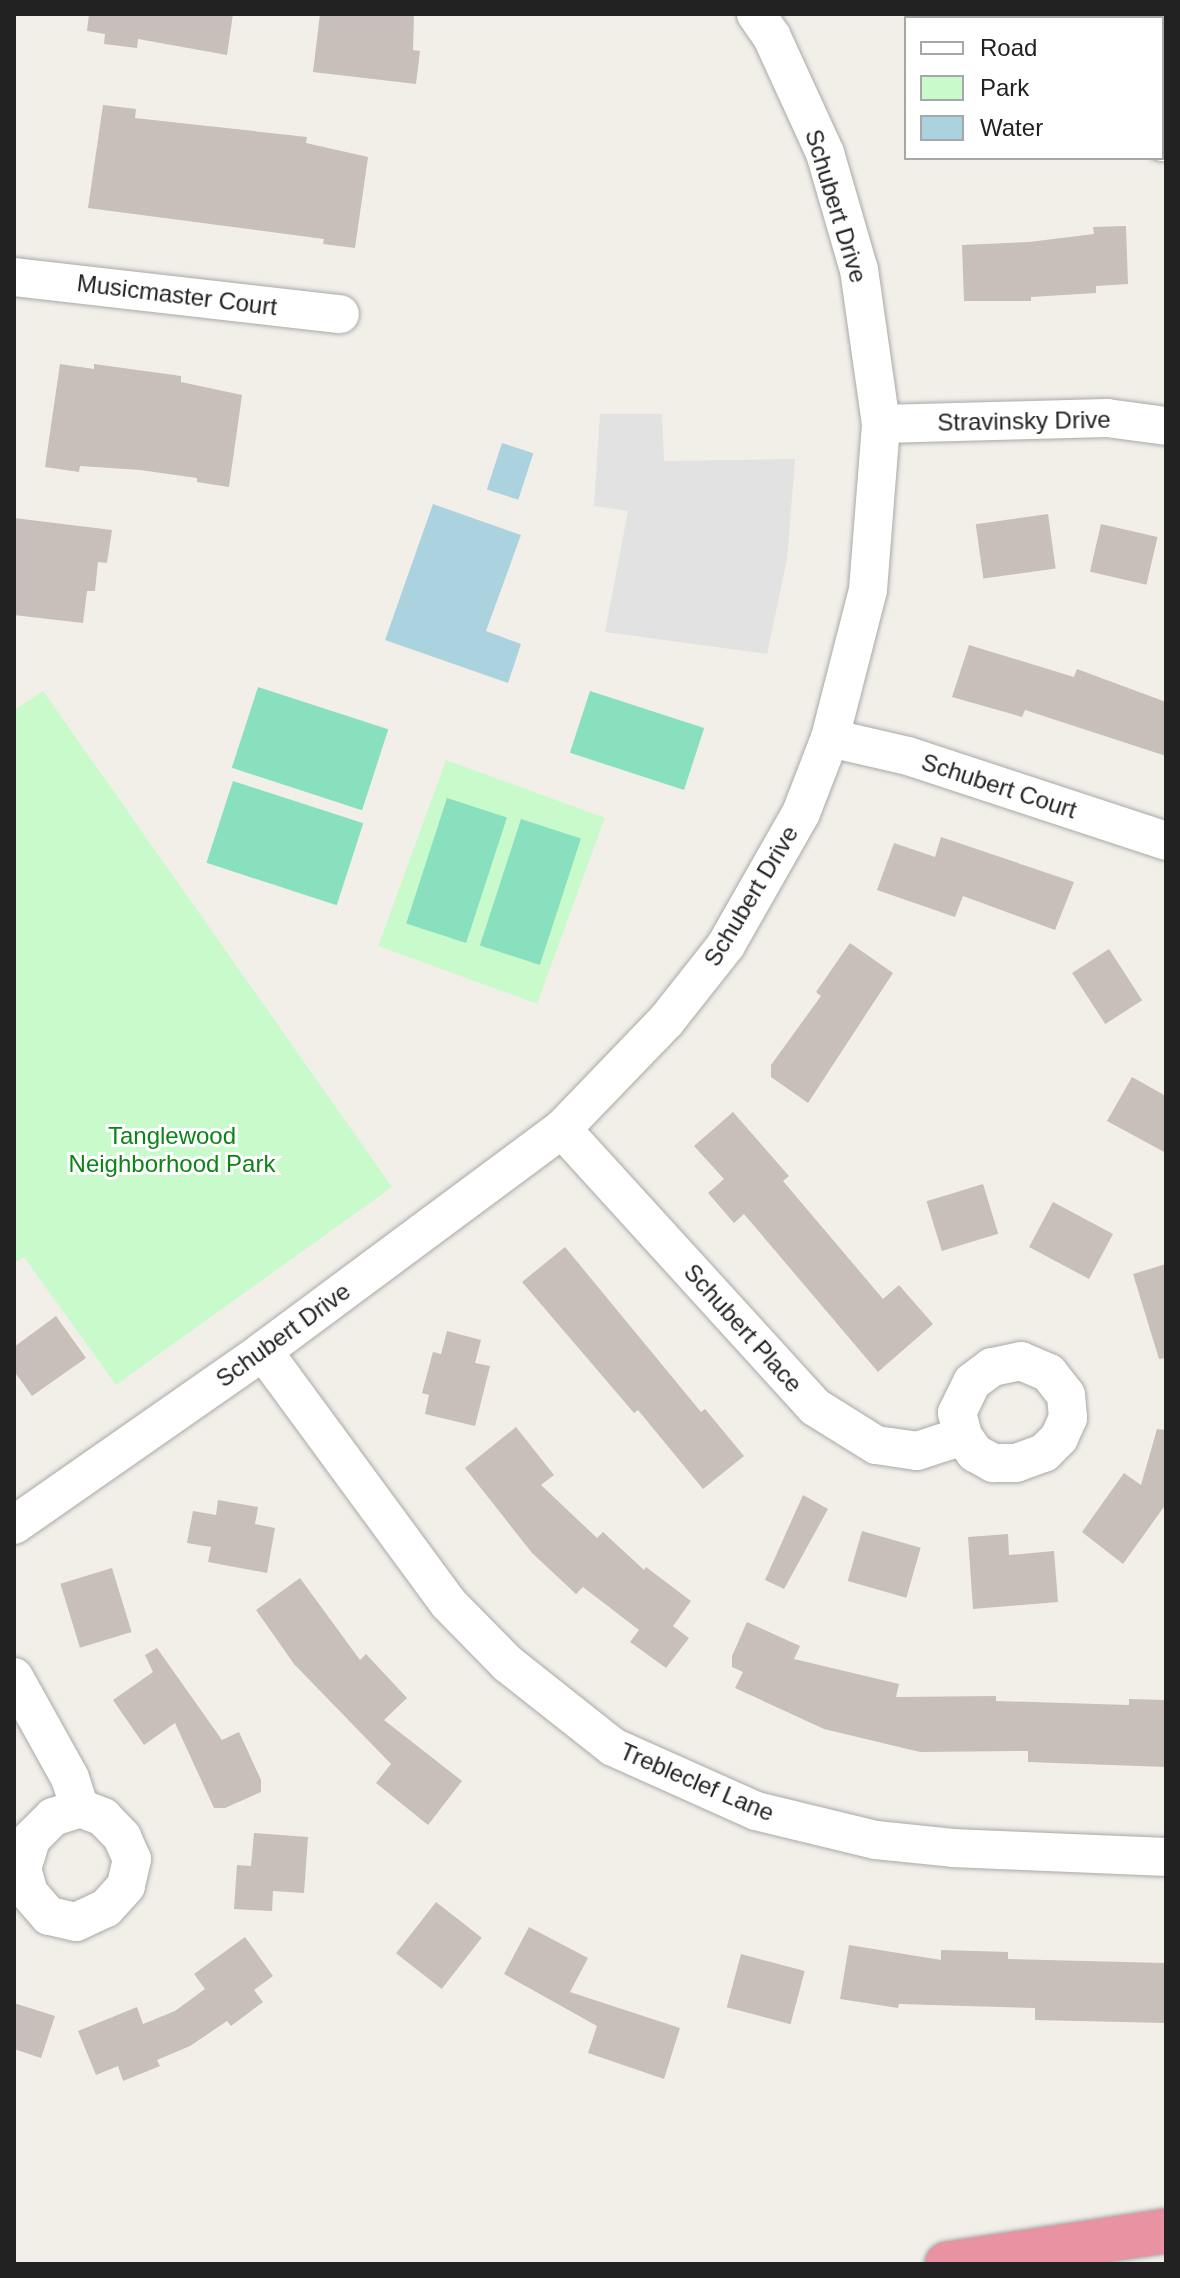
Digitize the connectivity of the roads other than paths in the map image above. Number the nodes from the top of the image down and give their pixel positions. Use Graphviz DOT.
graph roads {
  1 [pos="756,14"];
  2 [pos="14,277"];
  3 [pos="340,314"];
  4 [pos="881,424"];
  5 [pos="1166,426"];
  6 [pos="830,738"];
  7 [pos="1166,841"];
  8 [pos="562,1129"];
  9 [pos="263,1351"];
  10 [pos="963,1436"];
  11 [pos="14,1525"];
  12 [pos="14,1677"];
  13 [pos="80,1808"];
  14 [pos="1166,1857"];
  15 [pos="1166,2231"];
  16 [pos="947,2264"];
  1 -- 4 [label="street, Schubert Drive"];
  2 -- 3 [label="street, Musicmaster Court"];
  4 -- 5 [label="street, Stravinsky Drive"];
  4 -- 6 [label="street, Schubert Drive"];
  6 -- 7 [label="street, Schubert Court"];
  6 -- 8 [label="street, Schubert Drive"];
  8 -- 9 [label="street, Schubert Drive"];
  8 -- 10 [label="street, Schubert Place"];
  9 -- 11 [label="street, Schubert Drive"];
  9 -- 14 [label="street, Trebleclef Lane"];
  12 -- 13 [label="street"];
  15 -- 16 [label="highway"];
}
